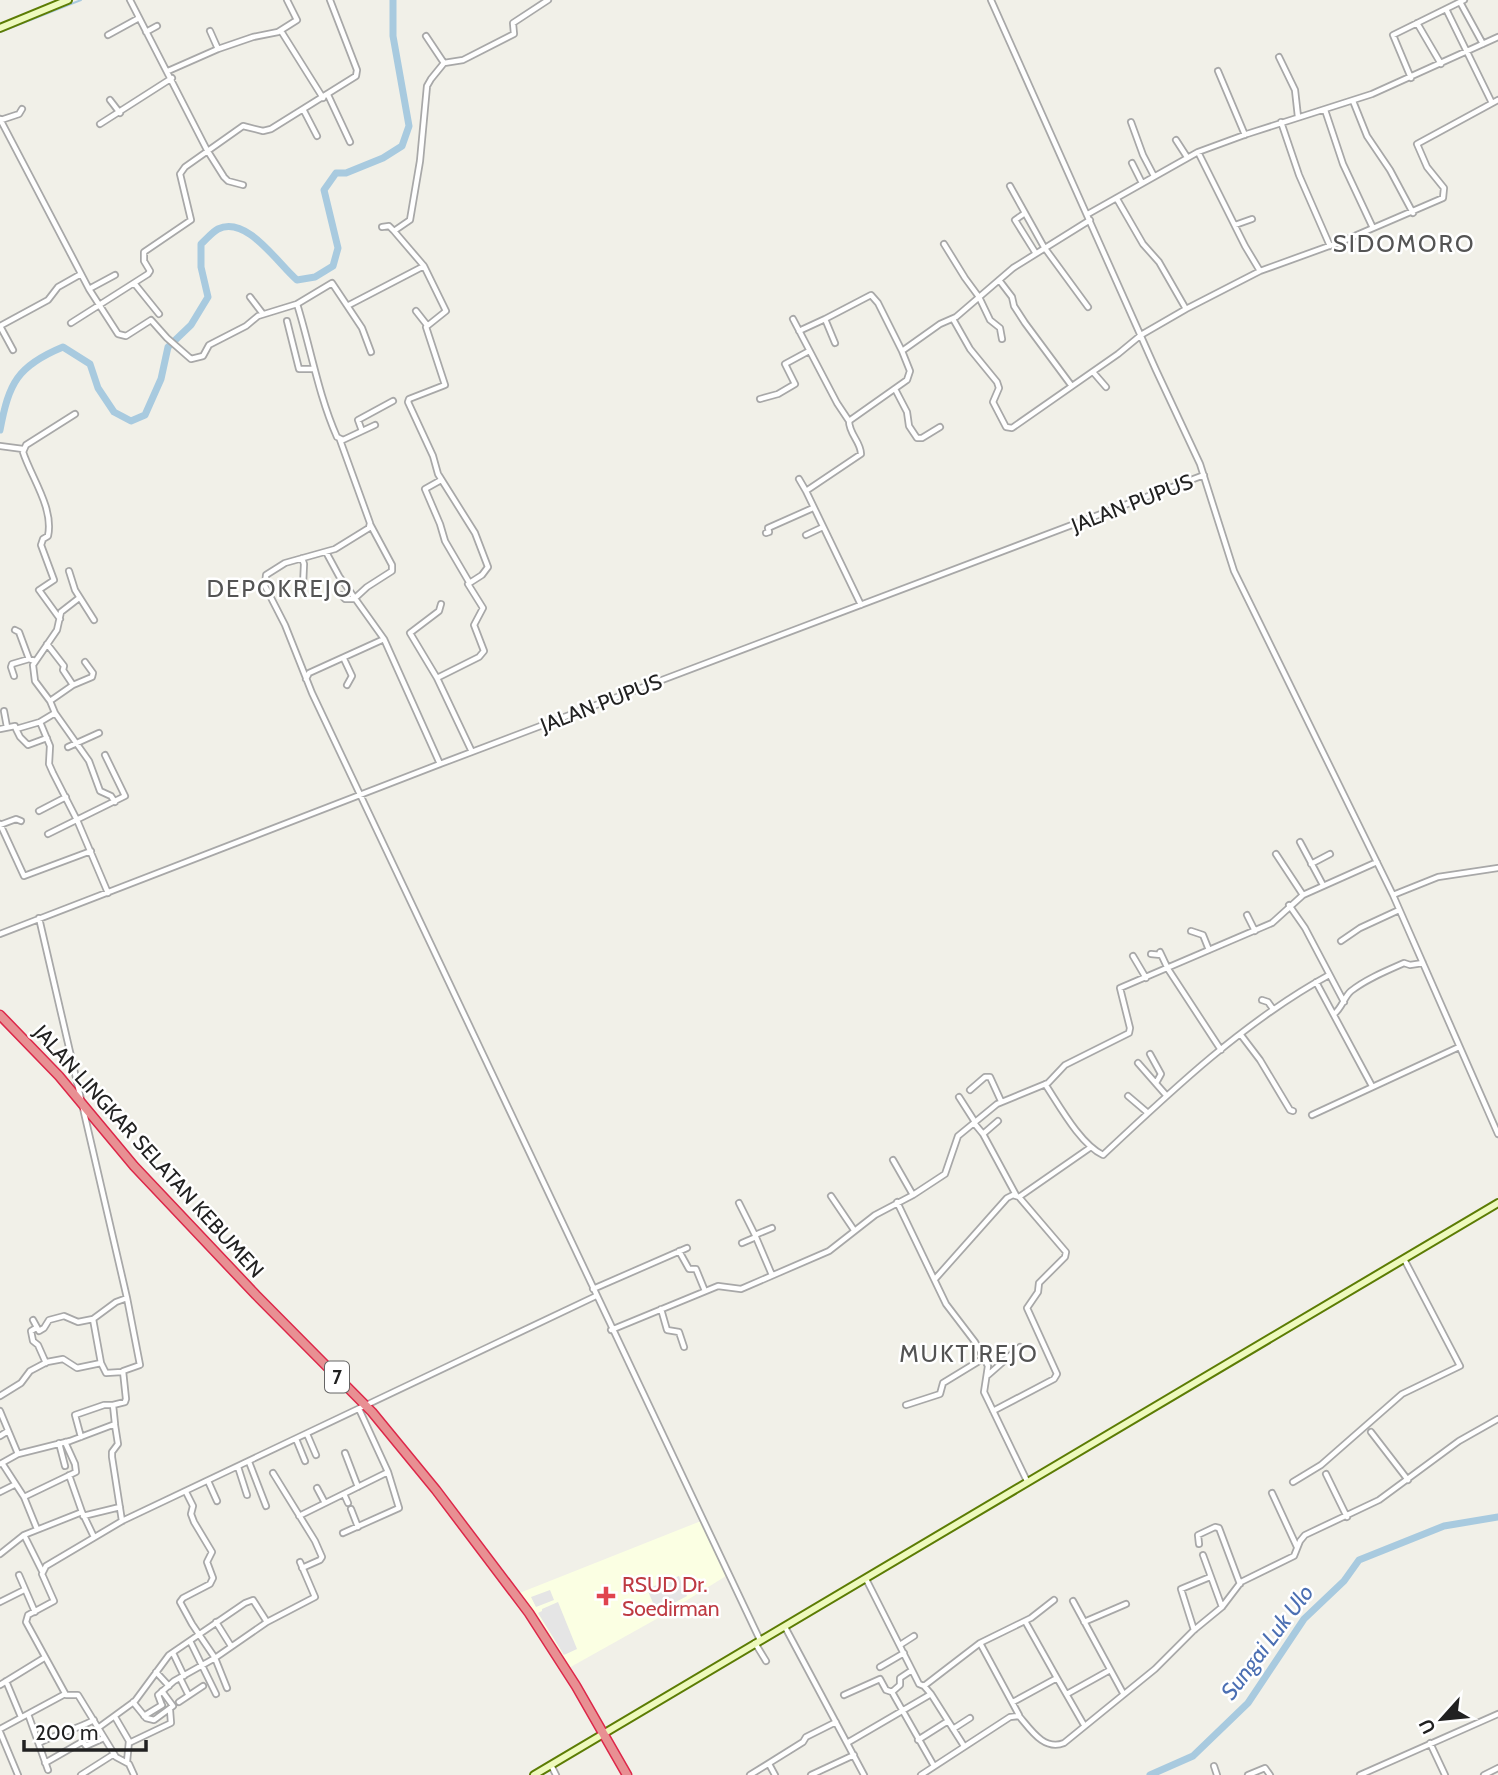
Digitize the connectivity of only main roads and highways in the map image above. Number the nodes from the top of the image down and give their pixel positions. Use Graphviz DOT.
graph roads {
  1 [pos="68,0"];
  2 [pos="0,28"];
  3 [pos="0,1015"];
  4 [pos="1498,1203"];
  5 [pos="604,1733"];
  6 [pos="534,1775"];
  7 [pos="627,1775"];
  1 -- 2 [label="main road"];
  3 -- 5 [label="highway, JALAN LINGKAR SELATAN KEBUMEN / 7"];
  4 -- 5 [label="main road"];
  5 -- 6 [label="main road"];
  5 -- 7 [label="highway, JALAN LINGKAR SELATAN KEBUMEN / 7"];
}
